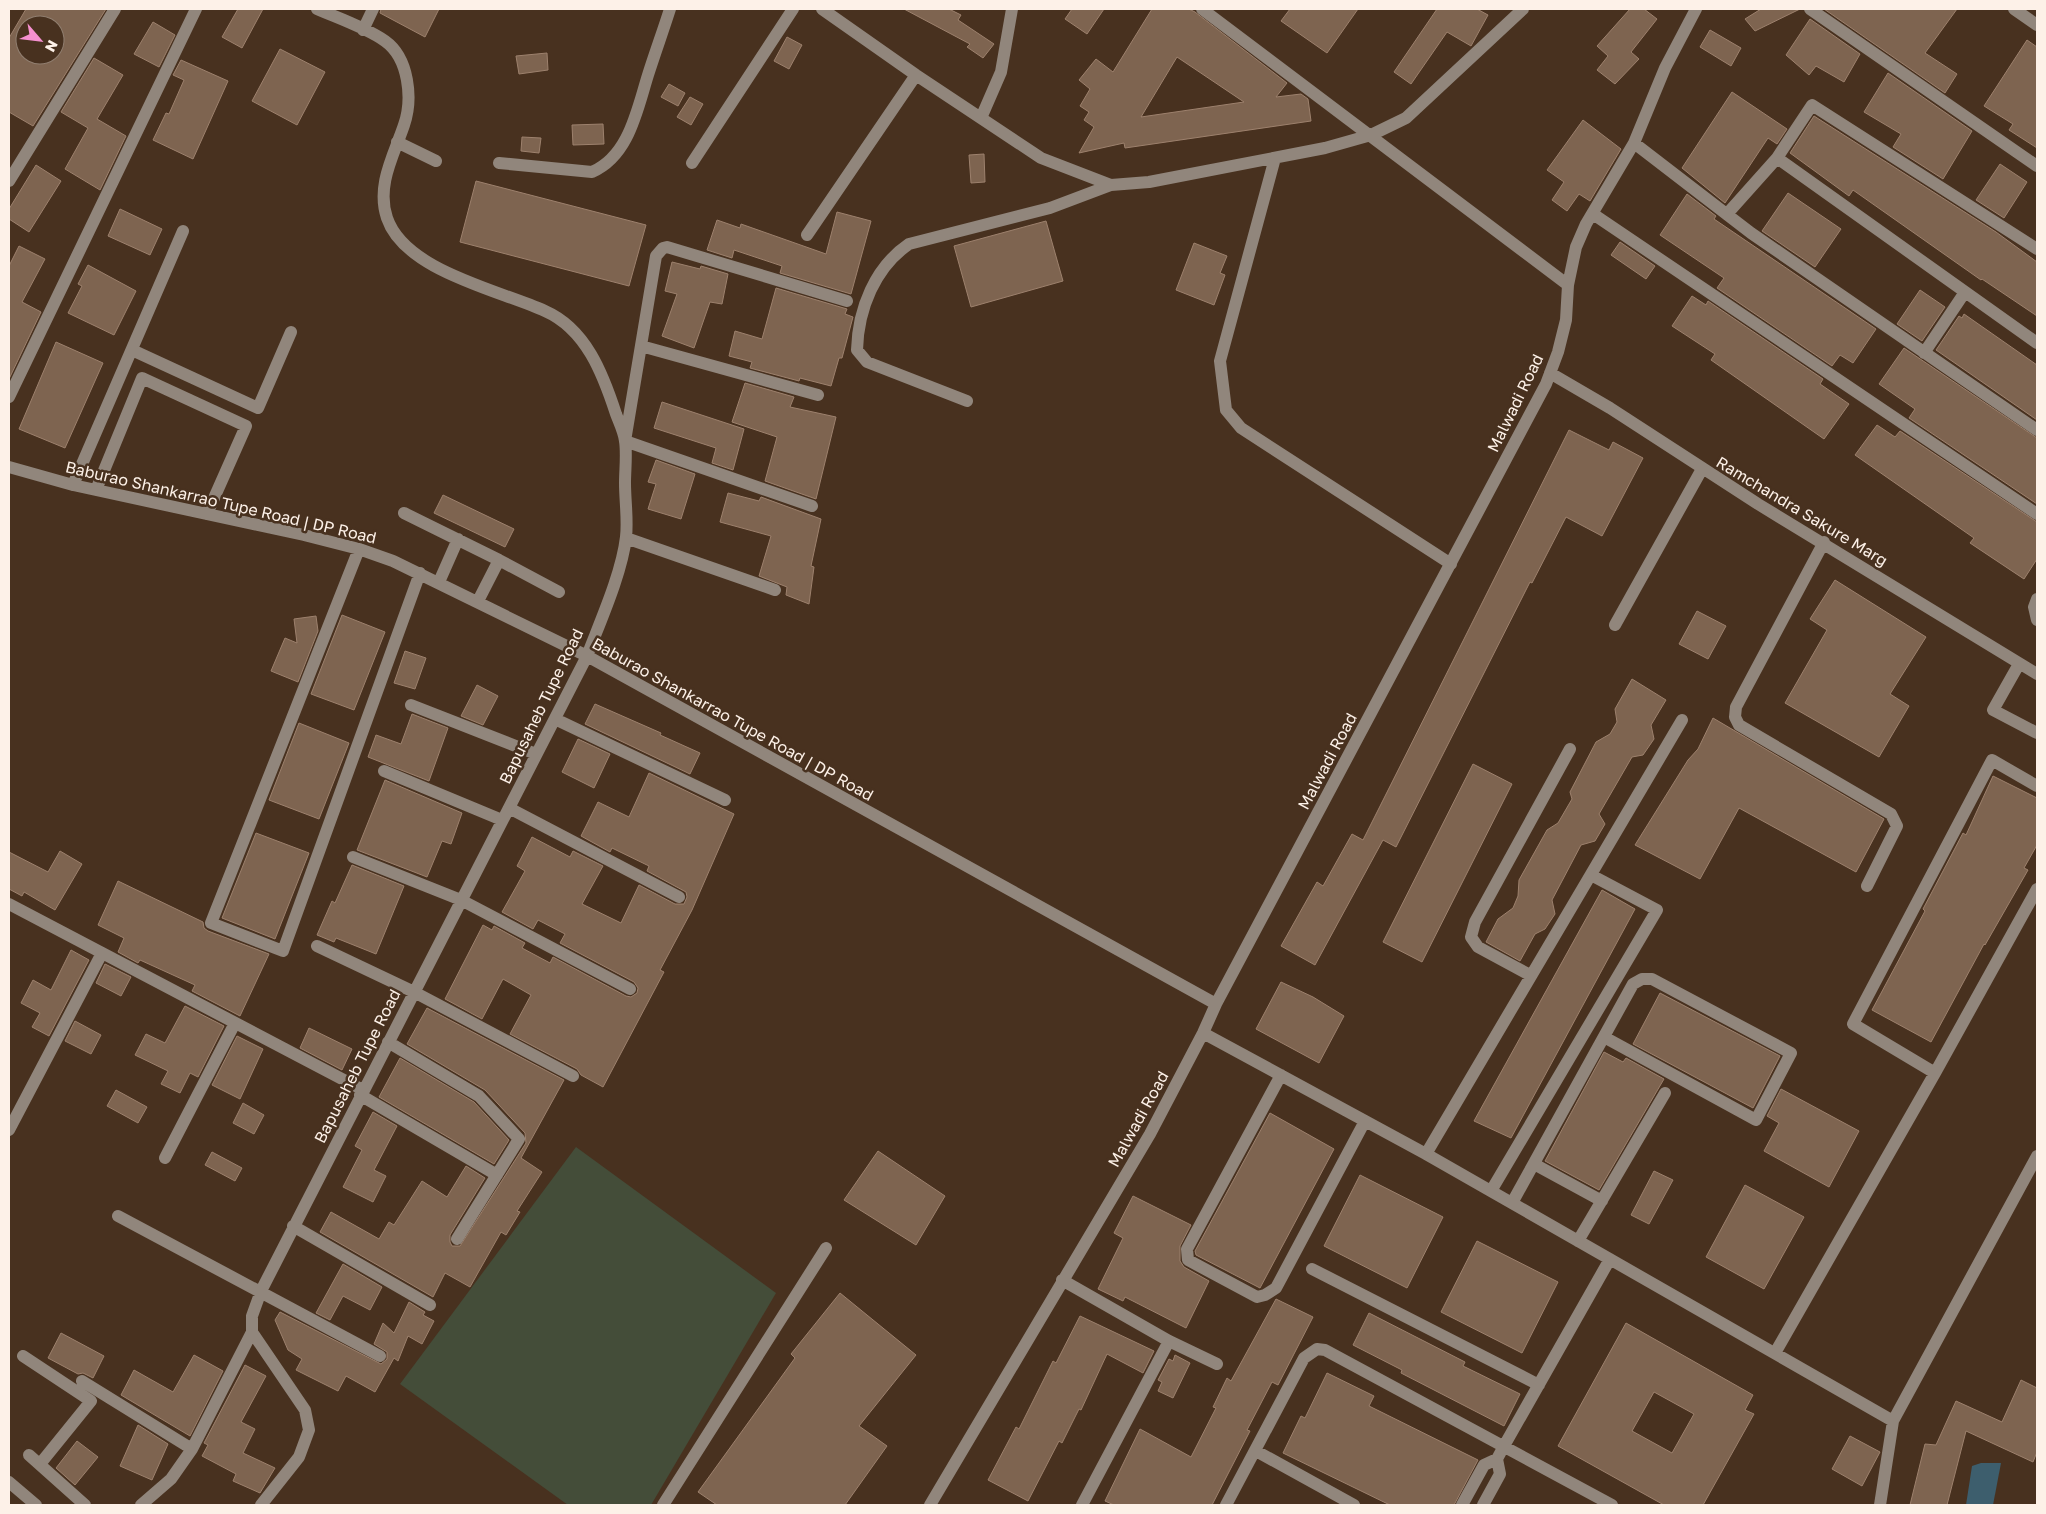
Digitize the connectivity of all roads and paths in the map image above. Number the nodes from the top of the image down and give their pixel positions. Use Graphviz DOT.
graph roads {
  1 [pos="115,9"];
  2 [pos="196,9"];
  3 [pos="317,9"];
  4 [pos="373,9"];
  5 [pos="670,9"];
  6 [pos="793,9"];
  7 [pos="822,9"];
  8 [pos="1012,9"];
  9 [pos="1202,9"];
  10 [pos="1523,9"];
  11 [pos="1696,9"];
  12 [pos="1810,9"];
  13 [pos="2014,9"];
  14 [pos="2037,25"];
  15 [pos="363,30"];
  16 [pos="916,75"];
  17 [pos="981,118"];
  18 [pos="1371,135"];
  19 [pos="397,142"];
  20 [pos="1634,143"];
  21 [pos="1275,158"];
  22 [pos="1777,158"];
  23 [pos="436,161"];
  24 [pos="499,163"];
  25 [pos="692,163"];
  26 [pos="2037,166"];
  27 [pos="9,181"];
  28 [pos="1111,185"];
  29 [pos="1593,214"];
  30 [pos="1727,214"];
  31 [pos="183,231"];
  32 [pos="807,235"];
  33 [pos="2037,249"];
  34 [pos="1568,286"];
  35 [pos="1965,292"];
  36 [pos="847,301"];
  37 [pos="291,332"];
  38 [pos="2037,343"];
  39 [pos="641,346"];
  40 [pos="132,350"];
  41 [pos="1924,353"];
  42 [pos="1550,373"];
  43 [pos="818,395"];
  44 [pos="9,397"];
  45 [pos="967,401"];
  46 [pos="2037,430"];
  47 [pos="625,441"];
  48 [pos="9,467"];
  49 [pos="1702,470"];
  50 [pos="73,485"];
  51 [pos="96,490"];
  52 [pos="812,506"];
  53 [pos="404,513"];
  54 [pos="207,514"];
  55 [pos="2037,514"];
  56 [pos="626,538"];
  57 [pos="458,539"];
  58 [pos="1824,542"];
  59 [pos="358,548"];
  60 [pos="499,560"];
  61 [pos="1451,564"];
  62 [pos="420,573"];
  63 [pos="439,582"];
  64 [pos="776,590"];
  65 [pos="559,592"];
  66 [pos="2037,599"];
  67 [pos="478,601"];
  68 [pos="2037,620"];
  69 [pos="1615,625"];
  70 [pos="587,656"];
  71 [pos="2019,664"];
  72 [pos="2037,674"];
  73 [pos="412,705"];
  74 [pos="555,719"];
  75 [pos="1682,720"];
  76 [pos="2037,734"];
  77 [pos="1570,749"];
  78 [pos="536,754"];
  79 [pos="384,771"];
  80 [pos="2037,786"];
  81 [pos="725,800"];
  82 [pos="509,808"];
  83 [pos="502,820"];
  84 [pos="353,857"];
  85 [pos="1591,874"];
  86 [pos="1867,886"];
  87 [pos="2037,889"];
  88 [pos="679,897"];
  89 [pos="461,900"];
  90 [pos="9,904"];
  91 [pos="316,946"];
  92 [pos="102,953"];
  93 [pos="1530,975"];
  94 [pos="630,989"];
  95 [pos="414,992"];
  96 [pos="1216,1004"];
  97 [pos="235,1023"];
  98 [pos="1203,1033"];
  99 [pos="1604,1036"];
  100 [pos="388,1042"];
  101 [pos="1935,1073"];
  102 [pos="1281,1075"];
  103 [pos="573,1076"];
  104 [pos="362,1092"];
  105 [pos="1665,1093"];
  106 [pos="1365,1121"];
  107 [pos="9,1130"];
  108 [pos="1426,1154"];
  109 [pos="2037,1156"];
  110 [pos="165,1158"];
  111 [pos="1534,1164"];
  112 [pos="497,1175"];
  113 [pos="1491,1191"];
  114 [pos="1602,1202"];
  115 [pos="1512,1203"];
  116 [pos="118,1216"];
  117 [pos="293,1226"];
  118 [pos="458,1239"];
  119 [pos="1578,1241"];
  120 [pos="826,1248"];
  121 [pos="1610,1259"];
  122 [pos="1312,1269"];
  123 [pos="1062,1280"];
  124 [pos="261,1291"];
  125 [pos="430,1305"];
  126 [pos="252,1332"];
  127 [pos="1169,1341"];
  128 [pos="1775,1353"];
  129 [pos="23,1356"];
  130 [pos="380,1356"];
  131 [pos="1217,1364"];
  132 [pos="82,1381"];
  133 [pos="1539,1385"];
  134 [pos="1893,1421"];
  135 [pos="1504,1446"];
  136 [pos="192,1449"];
  137 [pos="1256,1451"];
  138 [pos="29,1455"];
  139 [pos="1497,1458"];
  140 [pos="40,1464"];
  141 [pos="9,1482"];
  142 [pos="36,1505"];
  143 [pos="85,1505"];
  144 [pos="141,1505"];
  145 [pos="261,1505"];
  146 [pos="664,1505"];
  147 [pos="930,1505"];
  148 [pos="1082,1505"];
  149 [pos="1226,1505"];
  150 [pos="1354,1505"];
  151 [pos="1462,1505"];
  152 [pos="1482,1505"];
  153 [pos="1612,1505"];
  154 [pos="1880,1505"];
  1 -- 27 [label="street"];
  2 -- 44 [label="street"];
  3 -- 15 [label="street, Bapusaheb Tupe Road"];
  4 -- 15 [label="street"];
  5 -- 24 [label="street"];
  6 -- 25 [label="street"];
  7 -- 16 [label="street"];
  8 -- 17 [label="street"];
  9 -- 18 [label="street"];
  10 -- 18 [label="street"];
  11 -- 20 [label="street, Malwadi Road"];
  12 -- 26 [label="street"];
  13 -- 14 [label="street"];
  15 -- 19 [label="street, Bapusaheb Tupe Road"];
  16 -- 17 [label="street"];
  16 -- 32 [label="street"];
  17 -- 28 [label="street"];
  18 -- 21 [label="street"];
  18 -- 34 [label="street"];
  19 -- 23 [label="street"];
  19 -- 47 [label="street, Bapusaheb Tupe Road"];
  20 -- 29 [label="street, Malwadi Road"];
  20 -- 30 [label="street"];
  21 -- 28 [label="street"];
  21 -- 61 [label="street"];
  22 -- 30 [label="street"];
  22 -- 33 [label="street"];
  22 -- 35 [label="street"];
  28 -- 45 [label="street"];
  29 -- 34 [label="street, Malwadi Road"];
  29 -- 55 [label="street"];
  30 -- 41 [label="street"];
  31 -- 40 [label="street"];
  34 -- 42 [label="street, Malwadi Road"];
  35 -- 38 [label="street"];
  35 -- 41 [label="street"];
  36 -- 39 [label="street"];
  37 -- 40 [label="street"];
  39 -- 43 [label="street"];
  39 -- 47 [label="street"];
  40 -- 50 [label="street"];
  41 -- 46 [label="street"];
  42 -- 49 [label="street, Ramchandra Sakure Marg"];
  42 -- 61 [label="street, Malwadi Road"];
  47 -- 52 [label="street"];
  47 -- 56 [label="street, Bapusaheb Tupe Road"];
  48 -- 50 [label="street, Baburao Shankarrao Tupe Road | DP Road"];
  49 -- 58 [label="street, Ramchandra Sakure Marg"];
  49 -- 69 [label="street"];
  50 -- 51 [label="street, Baburao Shankarrao Tupe Road | DP Road"];
  51 -- 54 [label="street, Baburao Shankarrao Tupe Road | DP Road"];
  51 -- 54 [label="street"];
  53 -- 57 [label="street"];
  54 -- 59 [label="street, Baburao Shankarrao Tupe Road | DP Road"];
  56 -- 64 [label="street"];
  56 -- 70 [label="street, Bapusaheb Tupe Road"];
  57 -- 60 [label="street"];
  57 -- 63 [label="street"];
  58 -- 71 [label="street, Ramchandra Sakure Marg"];
  58 -- 86 [label="street"];
  59 -- 62 [label="street, Baburao Shankarrao Tupe Road | DP Road"];
  59 -- 62 [label="street"];
  60 -- 65 [label="street"];
  60 -- 67 [label="street"];
  61 -- 96 [label="street, Malwadi Road"];
  62 -- 63 [label="street, Baburao Shankarrao Tupe Road | DP Road"];
  63 -- 67 [label="street, Baburao Shankarrao Tupe Road | DP Road"];
  66 -- 68 [label="street"];
  67 -- 70 [label="street, Baburao Shankarrao Tupe Road | DP Road"];
  70 -- 74 [label="street, Bapusaheb Tupe Road"];
  70 -- 96 [label="street, Baburao Shankarrao Tupe Road | DP Road"];
  71 -- 72 [label="street, Ramchandra Sakure Marg"];
  71 -- 76 [label="street"];
  73 -- 78 [label="street"];
  74 -- 78 [label="street, Bapusaheb Tupe Road"];
  74 -- 81 [label="street"];
  75 -- 85 [label="street"];
  77 -- 93 [label="street"];
  78 -- 82 [label="street, Bapusaheb Tupe Road"];
  79 -- 83 [label="street"];
  80 -- 101 [label="street"];
  82 -- 83 [label="street, Bapusaheb Tupe Road"];
  82 -- 88 [label="street"];
  83 -- 89 [label="street, Bapusaheb Tupe Road"];
  84 -- 89 [label="street"];
  85 -- 93 [label="street"];
  85 -- 113 [label="street"];
  87 -- 101 [label="street"];
  89 -- 94 [label="street"];
  89 -- 95 [label="street, Bapusaheb Tupe Road"];
  90 -- 92 [label="street"];
  91 -- 95 [label="street"];
  92 -- 97 [label="street"];
  92 -- 107 [label="street"];
  93 -- 108 [label="street"];
  95 -- 100 [label="street, Bapusaheb Tupe Road"];
  95 -- 103 [label="street"];
  96 -- 98 [label="street, Malwadi Road"];
  97 -- 104 [label="street"];
  97 -- 110 [label="street"];
  98 -- 102 [label="street"];
  98 -- 123 [label="street, Malwadi Road"];
  99 -- 99 [label="street"];
  99 -- 111 [label="street"];
  100 -- 104 [label="street, Bapusaheb Tupe Road"];
  100 -- 112 [label="street"];
  101 -- 128 [label="street"];
  102 -- 106 [label="street"];
  102 -- 106 [label="street"];
  104 -- 112 [label="street"];
  104 -- 117 [label="street, Bapusaheb Tupe Road"];
  105 -- 114 [label="street"];
  106 -- 108 [label="street"];
  108 -- 113 [label="street"];
  109 -- 134 [label="street"];
  111 -- 114 [label="street"];
  111 -- 115 [label="street"];
  112 -- 118 [label="street"];
  113 -- 115 [label="street"];
  114 -- 119 [label="street"];
  115 -- 119 [label="street"];
  116 -- 124 [label="street"];
  117 -- 124 [label="street, Bapusaheb Tupe Road"];
  117 -- 125 [label="street"];
  119 -- 121 [label="street"];
  120 -- 146 [label="street"];
  121 -- 128 [label="street"];
  121 -- 133 [label="street"];
  122 -- 133 [label="street"];
  123 -- 127 [label="street"];
  123 -- 147 [label="street, Malwadi Road"];
  124 -- 126 [label="street, Bapusaheb Tupe Road"];
  124 -- 130 [label="street"];
  126 -- 136 [label="street"];
  126 -- 145 [label="street"];
  127 -- 131 [label="street"];
  127 -- 148 [label="street"];
  128 -- 134 [label="street"];
  129 -- 140 [label="street"];
  132 -- 136 [label="street"];
  133 -- 135 [label="street"];
  134 -- 154 [label="street"];
  135 -- 137 [label="street"];
  135 -- 139 [label="street"];
  135 -- 153 [label="street"];
  136 -- 144 [label="street"];
  137 -- 149 [label="street"];
  137 -- 150 [label="street"];
  138 -- 140 [label="street"];
  139 -- 151 [label="street"];
  139 -- 152 [label="street"];
  140 -- 143 [label="street"];
  141 -- 142 [label="street"];
}
